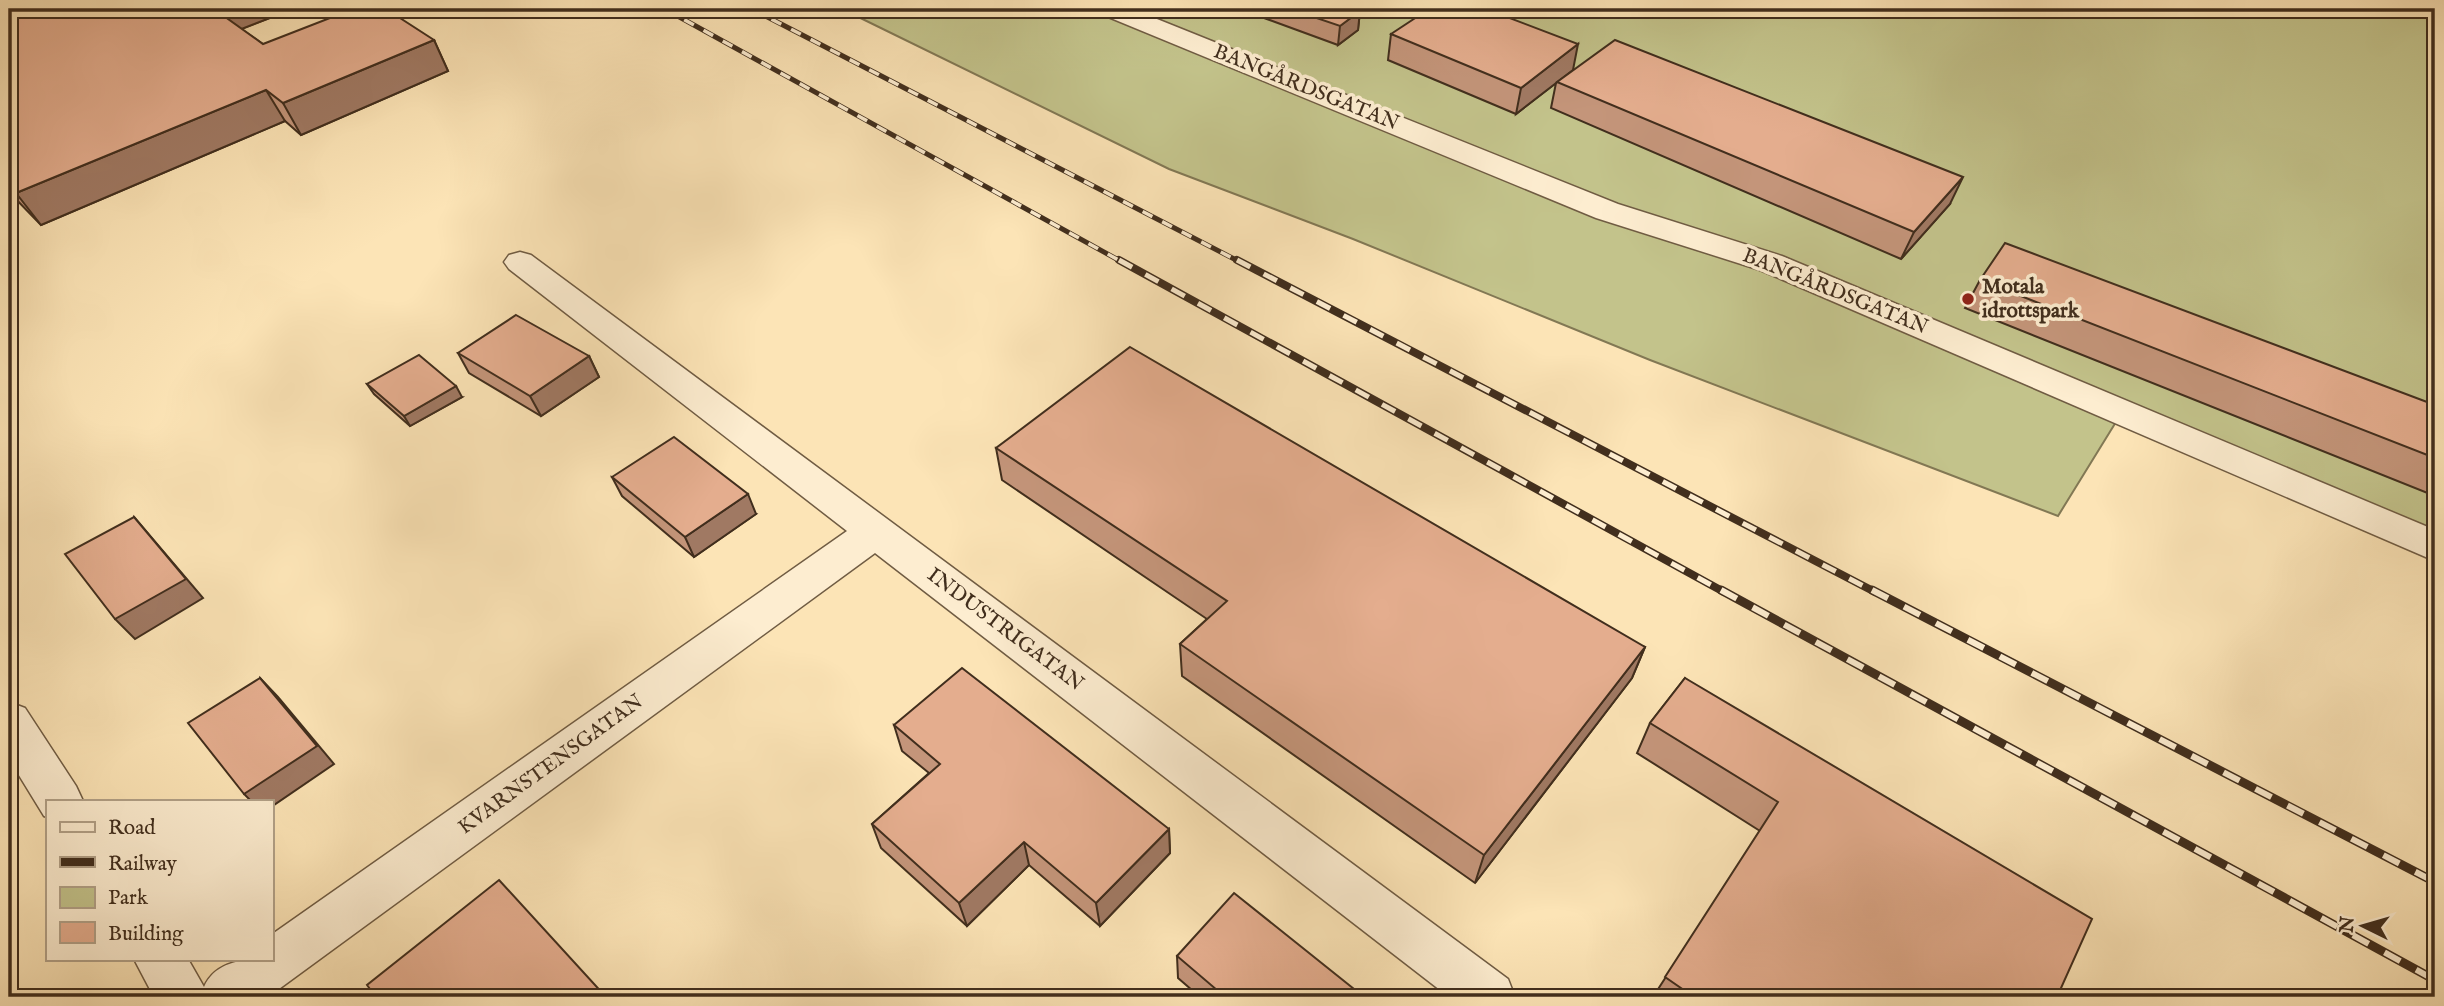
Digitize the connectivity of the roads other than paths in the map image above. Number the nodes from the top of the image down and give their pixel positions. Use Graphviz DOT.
graph roads {
  1 [pos="1110,9"];
  2 [pos="520,262"];
  3 [pos="875,532"];
  4 [pos="2435,546"];
  5 [pos="12,734"];
  6 [pos="59,800"];
  7 [pos="160,960"];
  8 [pos="183,997"];
  9 [pos="226,997"];
  10 [pos="1490,997"];
  1 -- 4 [label="street, BANGÅRDSGATAN"];
  2 -- 3 [label="street, INDUSTRIGATAN"];
  3 -- 9 [label="street, KVARNSTENSGATAN"];
  3 -- 10 [label="street, INDUSTRIGATAN"];
  5 -- 6 [label="street"];
  7 -- 8 [label="street"];
}
